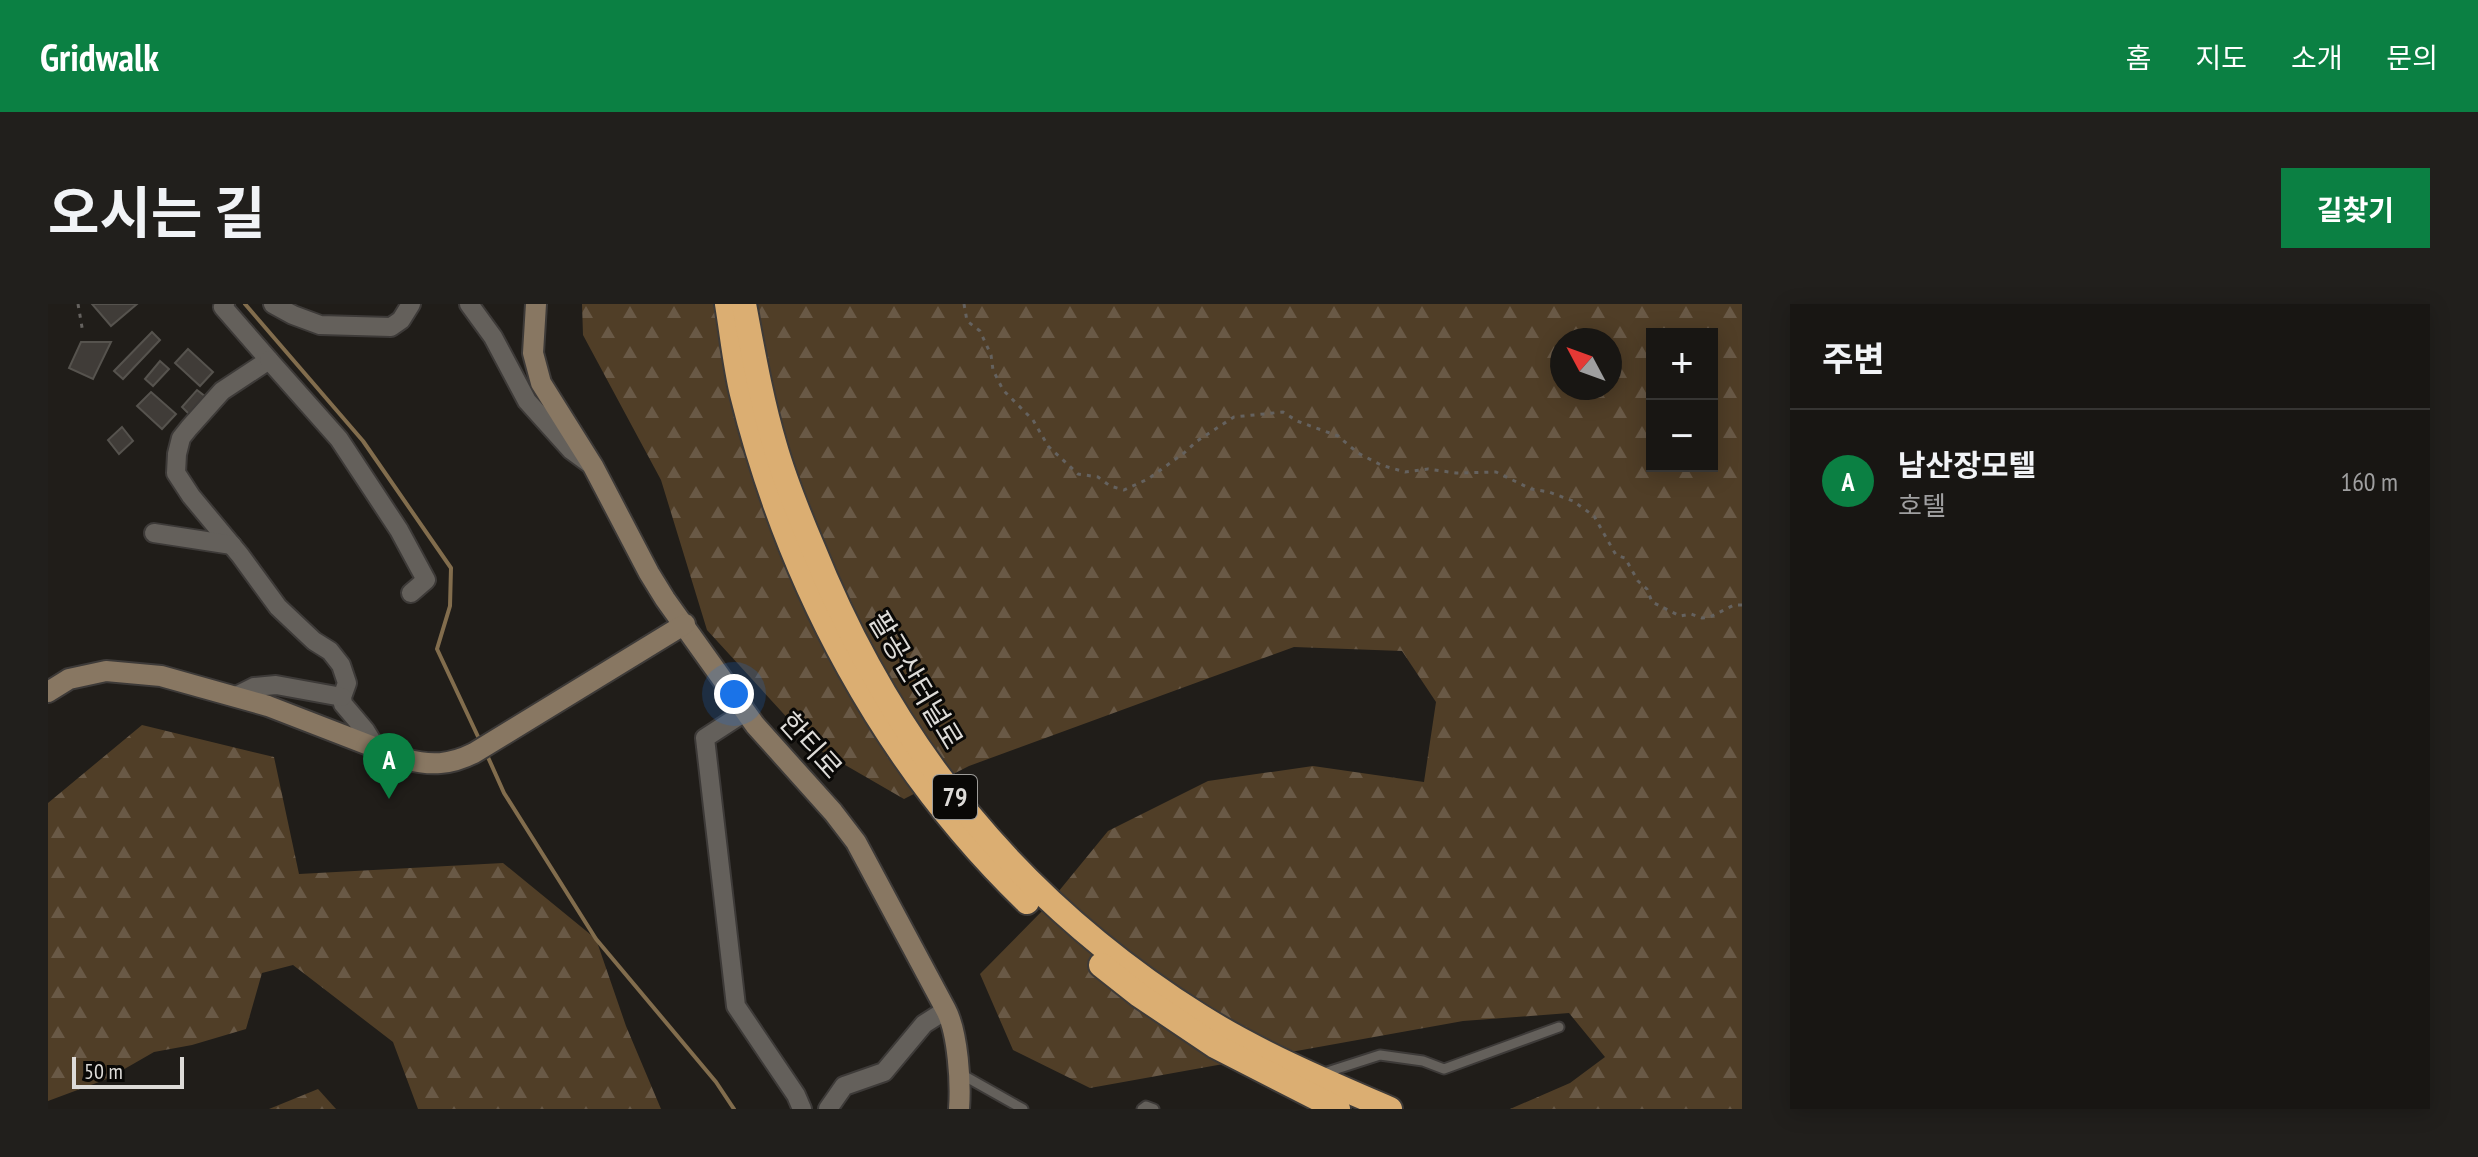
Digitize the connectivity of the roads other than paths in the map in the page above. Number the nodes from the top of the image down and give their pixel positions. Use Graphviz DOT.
graph roads {
  1 [pos="273,304"];
  2 [pos="411,304"];
  3 [pos="469,304"];
  4 [pos="536,304"];
  5 [pos="727,304"];
  6 [pos="744,304"];
  7 [pos="224,306"];
  8 [pos="269,360"];
  9 [pos="593,466"];
  10 [pos="154,533"];
  11 [pos="232,545"];
  12 [pos="411,593"];
  13 [pos="685,624"];
  14 [pos="48,692"];
  15 [pos="236,696"];
  16 [pos="342,697"];
  17 [pos="745,712"];
  18 [pos="376,748"];
  19 [pos="946,1010"];
  20 [pos="1559,1027"];
  21 [pos="958,1073"];
  22 [pos="1318,1075"];
  23 [pos="802,1109"];
  24 [pos="828,1109"];
  25 [pos="959,1109"];
  26 [pos="1023,1109"];
  27 [pos="1142,1109"];
  28 [pos="1154,1109"];
  29 [pos="1338,1109"];
  30 [pos="1390,1109"];
  1 -- 2 [label="street"];
  3 -- 9 [label="street"];
  4 -- 9 [label="street, 한티로"];
  5 -- 29 [label="highway, 팔공산터널로 / 79"];
  6 -- 30 [label="highway, 팔공산터널로 / 79"];
  7 -- 8 [label="street"];
  8 -- 11 [label="street"];
  8 -- 12 [label="street"];
  9 -- 13 [label="street, 한티로"];
  10 -- 11 [label="street"];
  11 -- 16 [label="street"];
  13 -- 17 [label="street, 한티로"];
  13 -- 18 [label="street"];
  14 -- 15 [label="street"];
  15 -- 16 [label="street"];
  15 -- 18 [label="street"];
  16 -- 18 [label="street"];
  17 -- 19 [label="street, 한티로"];
  17 -- 23 [label="street"];
  19 -- 21 [label="street, 한티로"];
  19 -- 24 [label="street"];
  20 -- 22 [label="lane"];
  21 -- 25 [label="street, 한티로"];
  21 -- 26 [label="lane"];
  27 -- 28 [label="lane"];
}
